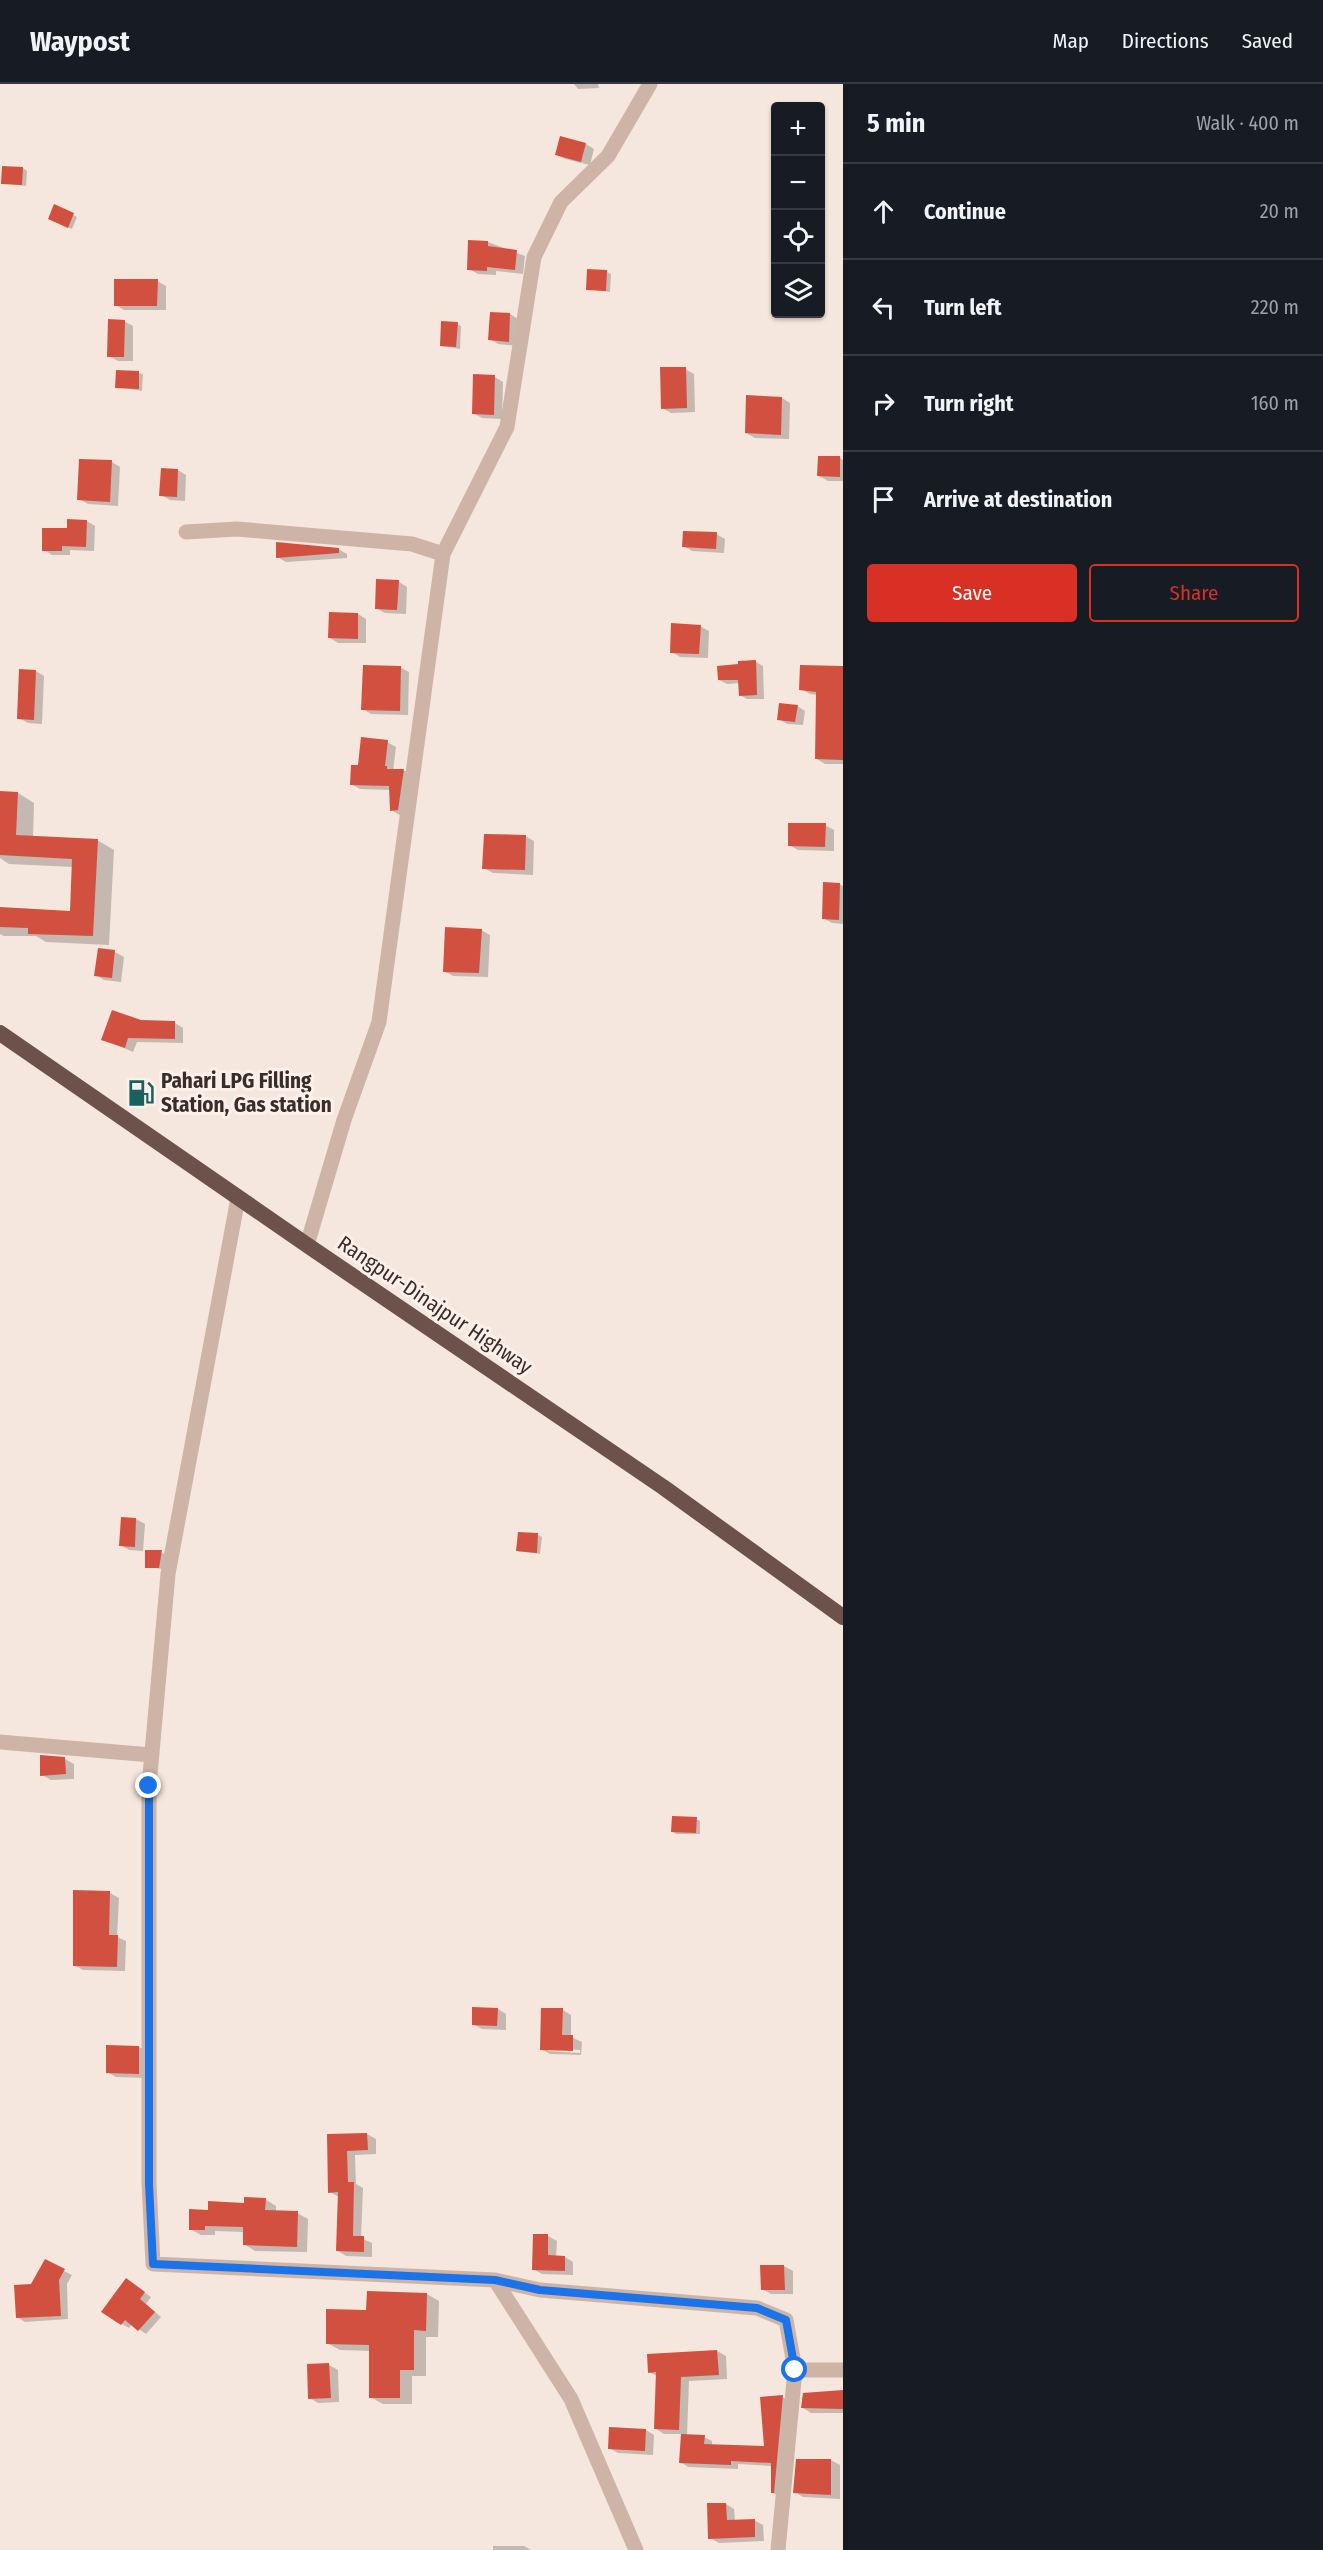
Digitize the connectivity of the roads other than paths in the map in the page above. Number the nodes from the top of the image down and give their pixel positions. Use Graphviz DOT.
graph roads {
  1 [pos="650,84"];
  2 [pos="186,532"];
  3 [pos="443,554"];
  4 [pos="0,1033"];
  5 [pos="238,1198"];
  6 [pos="306,1245"];
  7 [pos="843,1617"];
  8 [pos="0,1742"];
  9 [pos="151,1755"];
  10 [pos="495,2280"];
  11 [pos="795,2370"];
  12 [pos="843,2370"];
  13 [pos="636,2550"];
  14 [pos="778,2550"];
  1 -- 3 [label="street"];
  2 -- 3 [label="street"];
  3 -- 6 [label="street"];
  4 -- 5 [label="highway, Rangpur-Dinajpur Highway"];
  5 -- 6 [label="highway, Rangpur-Dinajpur Highway"];
  5 -- 9 [label="street"];
  6 -- 7 [label="highway, Rangpur-Dinajpur Highway"];
  8 -- 9 [label="street"];
  9 -- 10 [label="street"];
  10 -- 11 [label="street"];
  10 -- 13 [label="street"];
  11 -- 12 [label="street"];
  11 -- 14 [label="street"];
}
